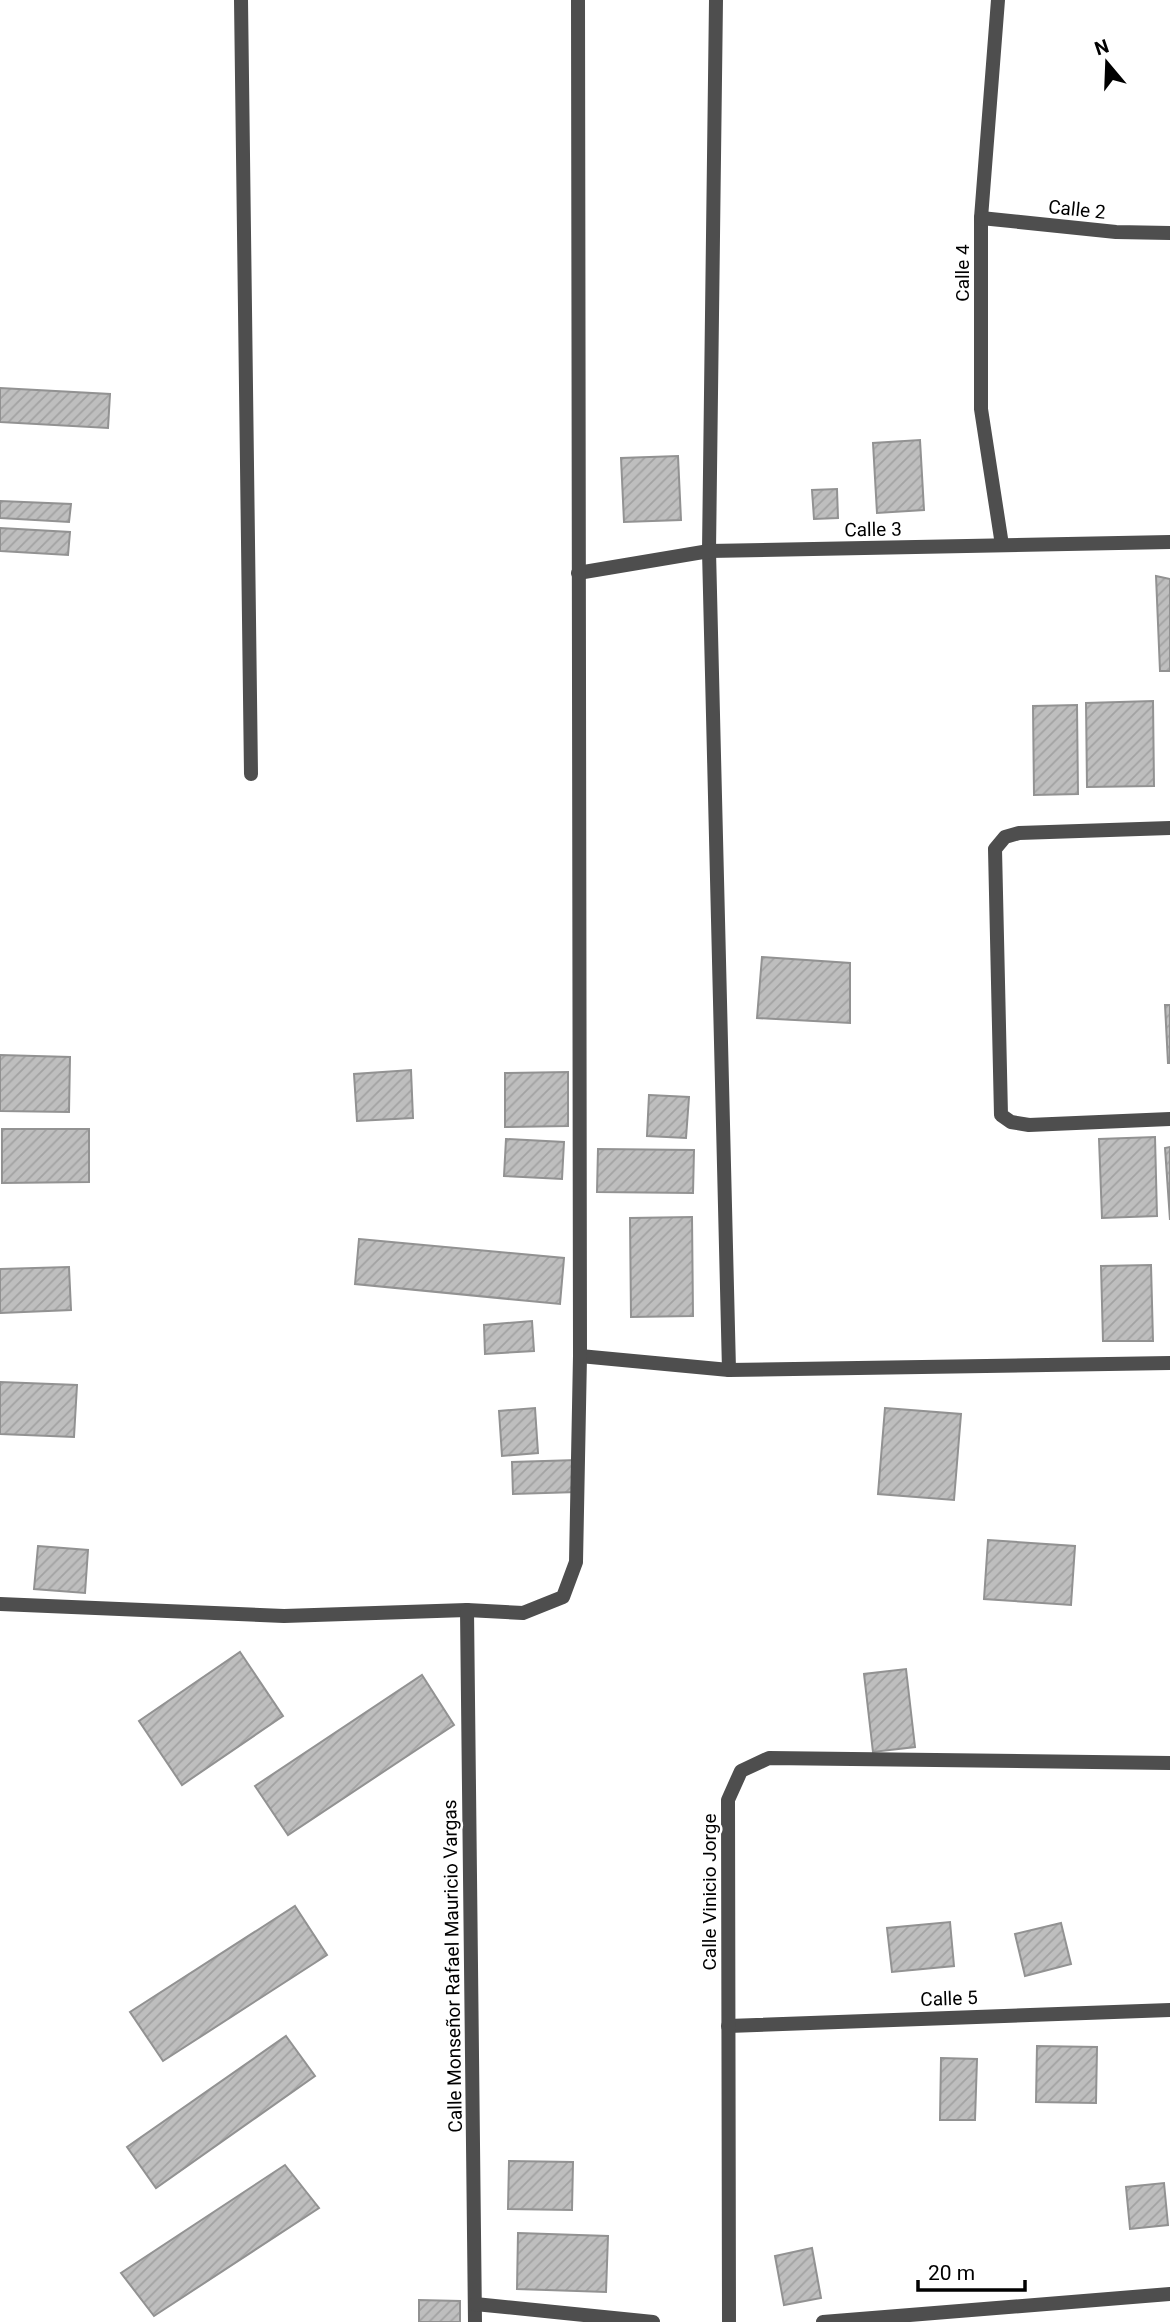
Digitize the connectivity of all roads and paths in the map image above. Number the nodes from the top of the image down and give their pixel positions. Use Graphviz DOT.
graph roads {
  1 [pos="241,0"];
  2 [pos="578,0"];
  3 [pos="716,0"];
  4 [pos="998,0"];
  5 [pos="981,218"];
  6 [pos="1170,233"];
  7 [pos="1170,542"];
  8 [pos="1002,545"];
  9 [pos="709,551"];
  10 [pos="578,573"];
  11 [pos="251,774"];
  12 [pos="1170,828"];
  13 [pos="1170,1119"];
  14 [pos="580,1356"];
  15 [pos="1170,1363"];
  16 [pos="729,1370"];
  17 [pos="0,1604"];
  18 [pos="467,1609"];
  19 [pos="1170,1763"];
  20 [pos="1170,2010"];
  21 [pos="728,2026"];
  22 [pos="1170,2294"];
  23 [pos="475,2304"];
  24 [pos="475,2322"];
  25 [pos="653,2322"];
  26 [pos="729,2322"];
  27 [pos="823,2322"];
  1 -- 11 [label="street"];
  2 -- 10 [label="street"];
  3 -- 9 [label="street"];
  4 -- 5 [label="street, Calle 4"];
  5 -- 6 [label="street, Calle 2"];
  5 -- 8 [label="street, Calle 4"];
  7 -- 8 [label="street, Calle 3"];
  8 -- 9 [label="street, Calle 3"];
  9 -- 10 [label="street, Calle 3"];
  9 -- 16 [label="street"];
  10 -- 14 [label="street"];
  12 -- 13 [label="street"];
  14 -- 16 [label="street"];
  14 -- 18 [label="street"];
  15 -- 16 [label="street"];
  17 -- 18 [label="street"];
  18 -- 23 [label="street, Calle Monseñor Rafael Mauricio Vargas"];
  19 -- 21 [label="street, Calle Vinicio Jorge"];
  20 -- 21 [label="street, Calle 5"];
  21 -- 26 [label="street, Calle Vinicio Jorge"];
  22 -- 27 [label="street"];
  23 -- 24 [label="street, Calle Monseñor Rafael Mauricio Vargas"];
  23 -- 25 [label="street"];
}
